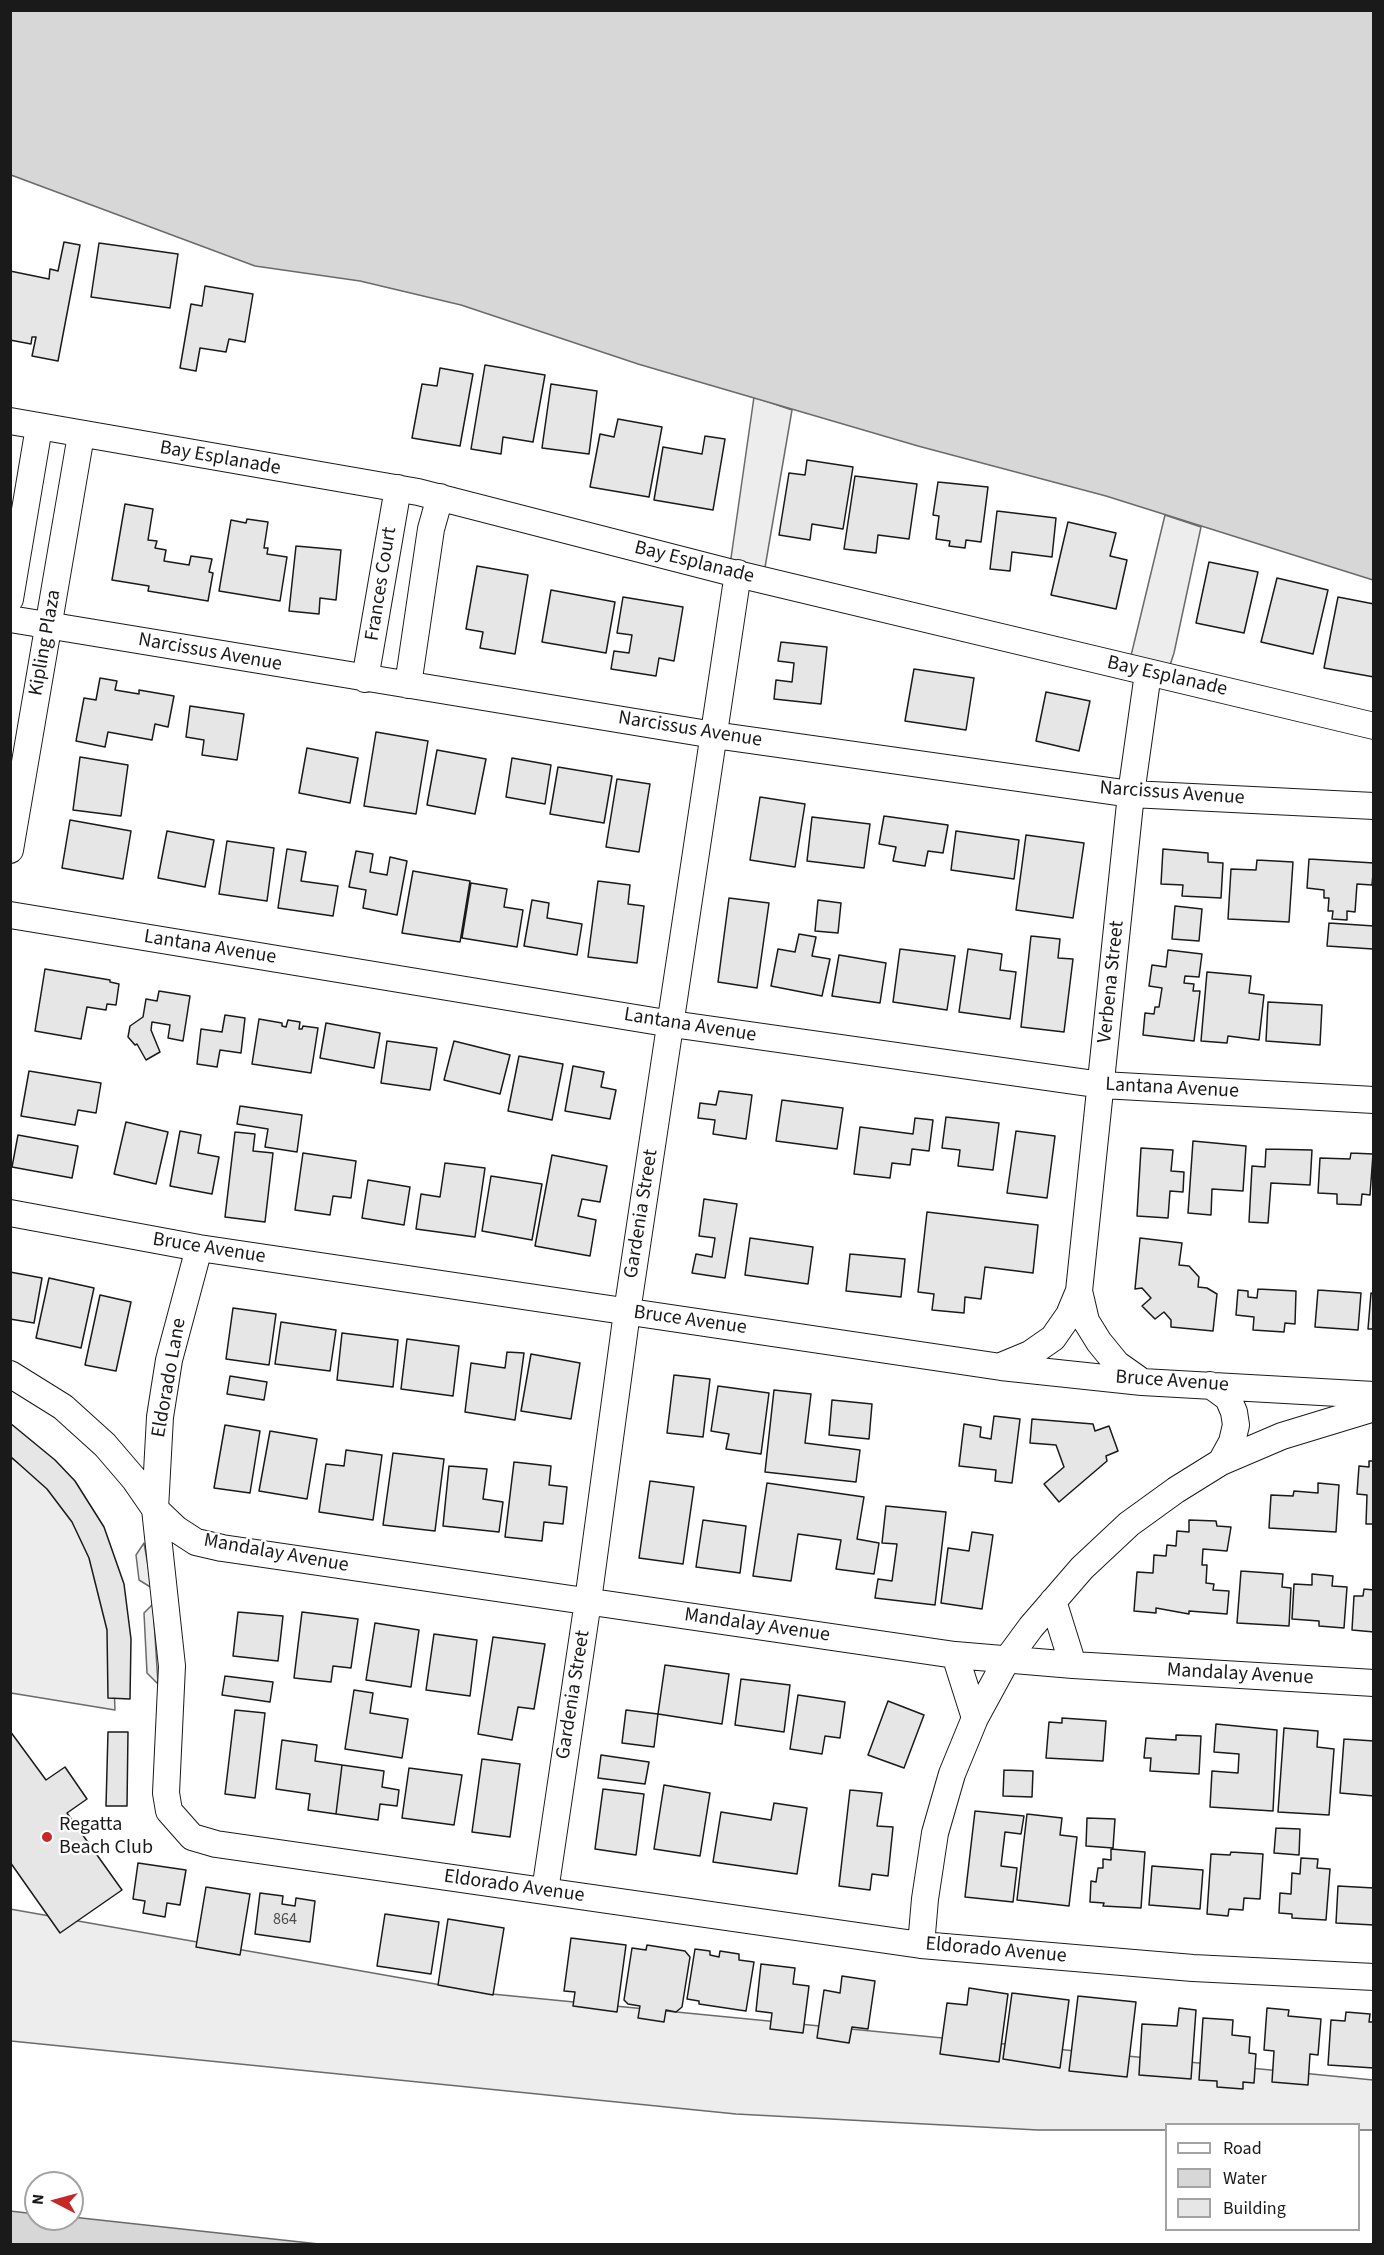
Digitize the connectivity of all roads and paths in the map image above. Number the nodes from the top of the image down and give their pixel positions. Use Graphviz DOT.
graph roads {
  1 [pos="10,421"];
  2 [pos="39,427"];
  3 [pos="81,435"];
  4 [pos="398,488"];
  5 [pos="440,497"];
  6 [pos="738,573"];
  7 [pos="10,598"];
  8 [pos="10,620"];
  9 [pos="49,625"];
  10 [pos="1148,673"];
  11 [pos="365,679"];
  12 [pos="408,684"];
  13 [pos="1374,726"];
  14 [pos="714,735"];
  15 [pos="1131,794"];
  16 [pos="1374,806"];
  17 [pos="10,850"];
  18 [pos="10,915"];
  19 [pos="672,1024"];
  20 [pos="1102,1085"];
  21 [pos="1374,1100"];
  22 [pos="10,1213"];
  23 [pos="199,1248"];
  24 [pos="1079,1291"];
  25 [pos="627,1312"];
  26 [pos="1001,1367"];
  27 [pos="10,1374"];
  28 [pos="1143,1382"];
  29 [pos="1210,1385"];
  30 [pos="1374,1395"];
  31 [pos="1374,1408"];
  32 [pos="1221,1462"];
  33 [pos="155,1509"];
  34 [pos="588,1601"];
  35 [pos="1053,1601"];
  36 [pos="955,1655"];
  37 [pos="1006,1661"];
  38 [pos="1073,1665"];
  39 [pos="1374,1683"];
  40 [pos="975,1718"];
  41 [pos="544,1891"];
  42 [pos="921,1945"];
  43 [pos="1374,1977"];
  1 -- 2 [label="street, Bay Esplanade"];
  2 -- 3 [label="street, Bay Esplanade"];
  2 -- 7 [label="street"];
  3 -- 4 [label="street, Bay Esplanade"];
  3 -- 9 [label="street, Kipling Plaza"];
  4 -- 5 [label="street, Bay Esplanade"];
  4 -- 11 [label="street, Frances Court"];
  5 -- 6 [label="street, Bay Esplanade"];
  5 -- 12 [label="street"];
  6 -- 10 [label="street, Bay Esplanade"];
  6 -- 14 [label="street, Gardenia Street"];
  8 -- 9 [label="street, Narcissus Avenue"];
  9 -- 11 [label="street, Narcissus Avenue"];
  9 -- 17 [label="street, Kipling Plaza"];
  10 -- 13 [label="street, Bay Esplanade"];
  10 -- 15 [label="street, Verbena Street"];
  11 -- 12 [label="street, Narcissus Avenue"];
  12 -- 14 [label="street, Narcissus Avenue"];
  14 -- 15 [label="street, Narcissus Avenue"];
  14 -- 19 [label="street, Gardenia Street"];
  15 -- 16 [label="street, Narcissus Avenue"];
  15 -- 20 [label="street, Verbena Street"];
  18 -- 19 [label="street, Lantana Avenue"];
  19 -- 20 [label="street, Lantana Avenue"];
  19 -- 25 [label="street, Gardenia Street"];
  20 -- 21 [label="street, Lantana Avenue"];
  20 -- 24 [label="street, Verbena Street"];
  22 -- 23 [label="street, Bruce Avenue"];
  23 -- 25 [label="street, Bruce Avenue"];
  23 -- 33 [label="street, Eldorado Lane"];
  24 -- 26 [label="street, Verbena Street"];
  24 -- 28 [label="street, Verbena Street"];
  25 -- 26 [label="street, Bruce Avenue"];
  25 -- 34 [label="street, Gardenia Street"];
  26 -- 28 [label="street, Bruce Avenue"];
  27 -- 33 [label="street, Eldorado Avenue"];
  28 -- 29 [label="street, Bruce Avenue"];
  29 -- 30 [label="street, Bruce Avenue"];
  29 -- 32 [label="street"];
  31 -- 32 [label="street"];
  32 -- 35 [label="street"];
  33 -- 34 [label="street, Mandalay Avenue"];
  33 -- 41 [label="street, Eldorado Avenue"];
  34 -- 36 [label="street, Mandalay Avenue"];
  34 -- 41 [label="street, Gardenia Street"];
  35 -- 37 [label="street"];
  35 -- 38 [label="street"];
  36 -- 37 [label="street, Mandalay Avenue"];
  36 -- 40 [label="street"];
  37 -- 38 [label="street, Mandalay Avenue"];
  37 -- 40 [label="street"];
  38 -- 39 [label="street, Mandalay Avenue"];
  40 -- 42 [label="street"];
  41 -- 42 [label="street, Eldorado Avenue"];
  42 -- 43 [label="street, Eldorado Avenue"];
}
